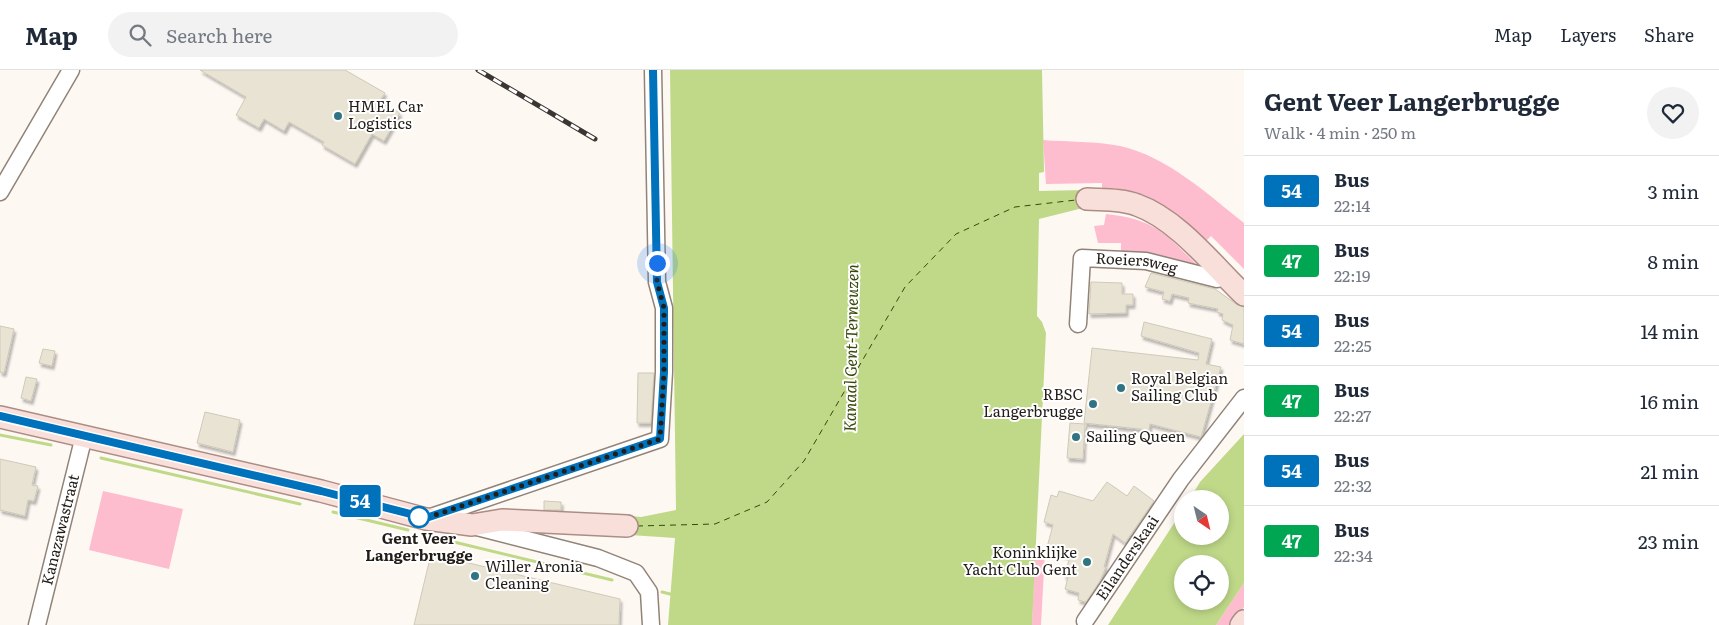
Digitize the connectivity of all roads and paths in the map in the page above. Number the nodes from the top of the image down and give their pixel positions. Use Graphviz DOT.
graph roads {
  1 [pos="71,70"];
  2 [pos="653,70"];
  3 [pos="0,192"];
  4 [pos="1087,199"];
  5 [pos="1222,274"];
  6 [pos="1244,294"];
  7 [pos="1078,324"];
  8 [pos="1244,398"];
  9 [pos="0,416"];
  10 [pos="84,436"];
  11 [pos="426,518"];
  12 [pos="472,525"];
  13 [pos="628,526"];
  14 [pos="1244,620"];
  15 [pos="1085,621"];
  16 [pos="38,625"];
  17 [pos="651,625"];
  18 [pos="1241,625"];
  1 -- 3 [label="street"];
  2 -- 11 [label="street"];
  4 -- 5 [label="main road"];
  5 -- 6 [label="main road"];
  5 -- 7 [label="street, Roeiersweg"];
  8 -- 15 [label="street, Eilanderskaai"];
  9 -- 10 [label="main road"];
  10 -- 11 [label="main road"];
  10 -- 16 [label="street, Kanazawastraat"];
  11 -- 12 [label="main road"];
  12 -- 13 [label="main road"];
  12 -- 17 [label="street"];
  14 -- 18 [label="main road"];
}
